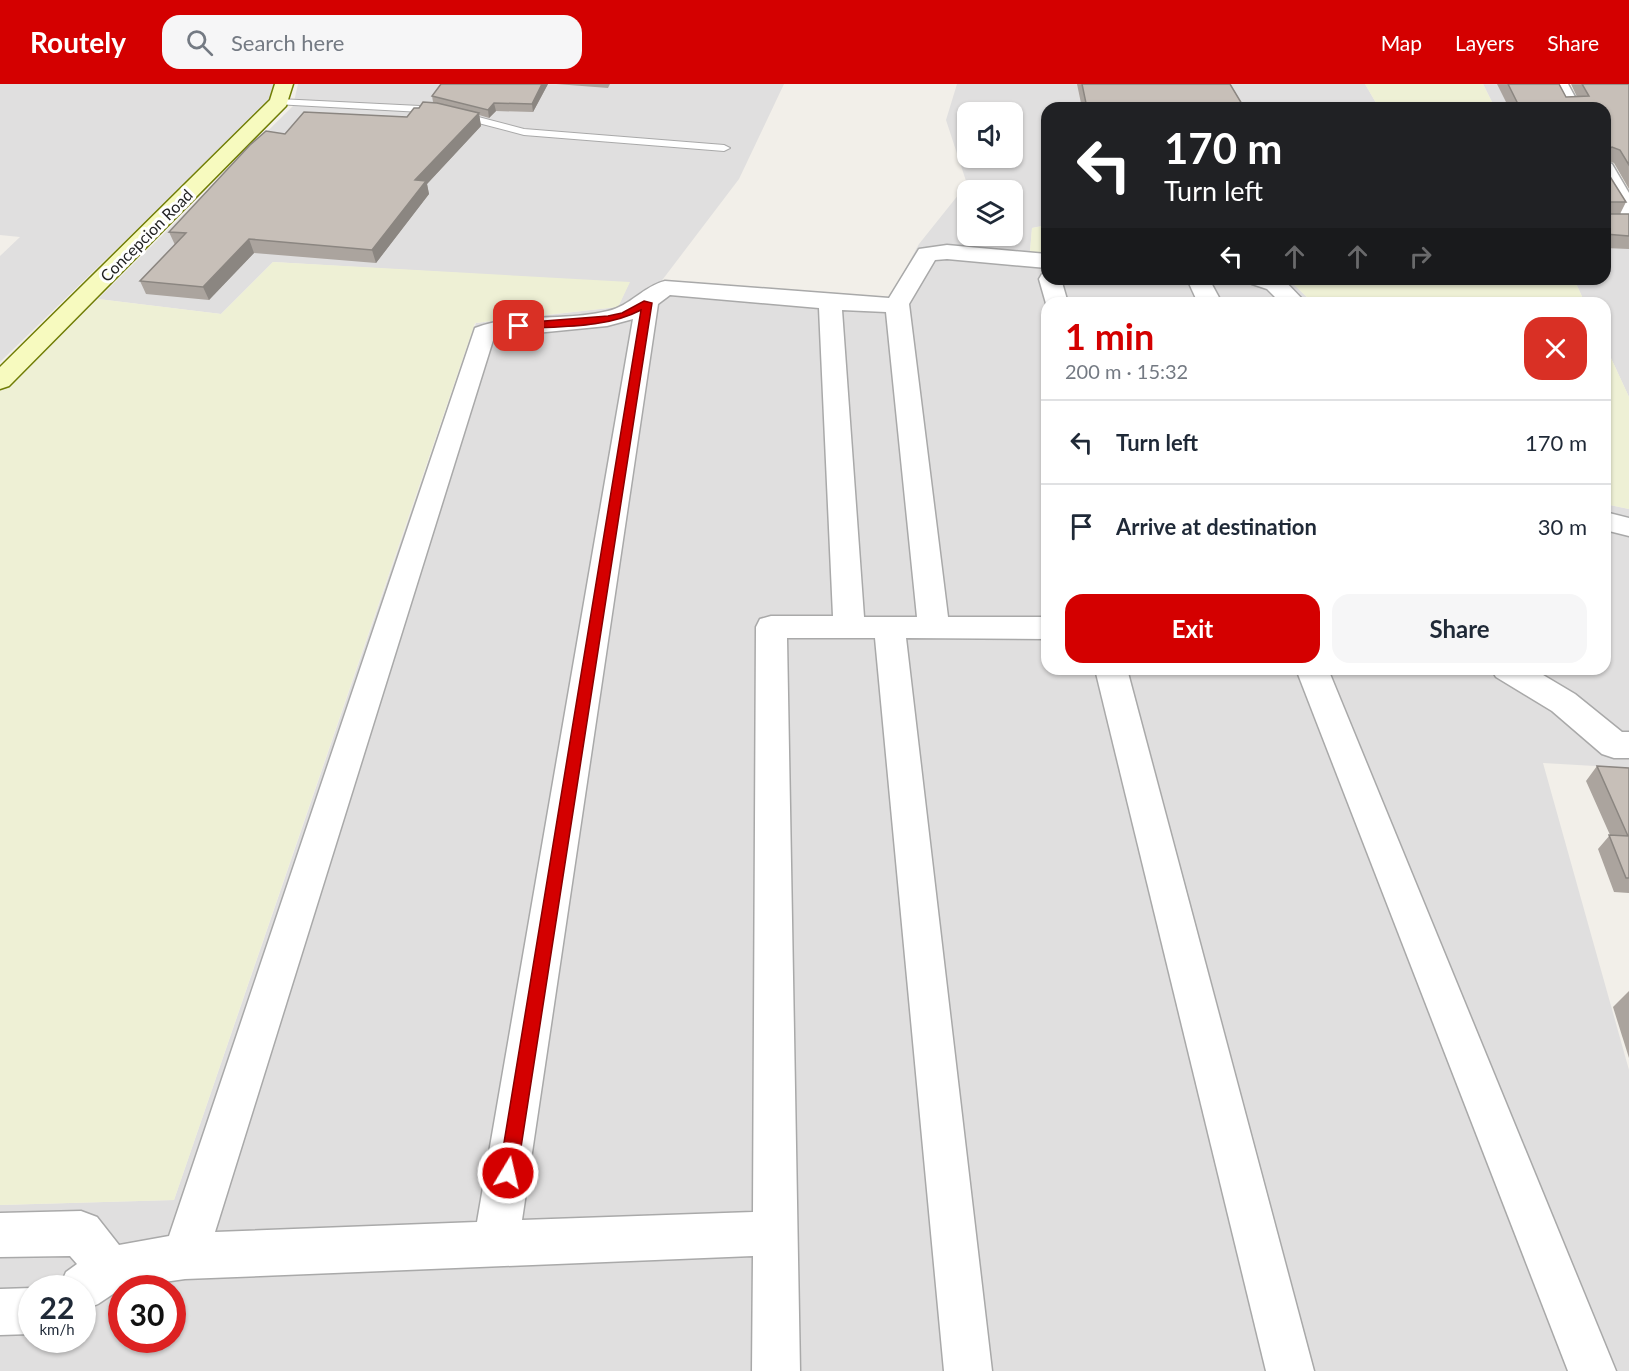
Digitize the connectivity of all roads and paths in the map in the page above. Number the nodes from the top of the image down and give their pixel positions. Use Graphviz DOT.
graph roads {
  1 [pos="1559,84"];
  2 [pos="282,93"];
  3 [pos="1569,102"];
  4 [pos="724,148"];
  5 [pos="1611,183"];
  6 [pos="1626,219"];
  7 [pos="1041,266"];
  8 [pos="1276,285"];
  9 [pos="1288,297"];
  10 [pos="830,302"];
  11 [pos="647,303"];
  12 [pos="897,304"];
  13 [pos="0,381"];
  14 [pos="1611,522"];
  15 [pos="1629,527"];
  16 [pos="889,627"];
  17 [pos="849,628"];
  18 [pos="934,628"];
  19 [pos="1041,628"];
  20 [pos="1113,675"];
  21 [pos="1314,675"];
  22 [pos="1518,675"];
  23 [pos="1561,675"];
  24 [pos="1584,716"];
  25 [pos="1629,745"];
  26 [pos="774,1233"];
  27 [pos="0,1235"];
  28 [pos="496,1244"];
  29 [pos="185,1256"];
  30 [pos="94,1275"];
  31 [pos="96,1279"];
  32 [pos="18,1311"];
  33 [pos="0,1312"];
  34 [pos="776,1371"];
  35 [pos="968,1371"];
  36 [pos="1290,1371"];
  37 [pos="1592,1371"];
  1 -- 3 [label="street"];
  2 -- 4 [label="lane"];
  2 -- 13 [label="street, Concepcion Road"];
  5 -- 6 [label="street"];
  7 -- 12 [label="street"];
  8 -- 9 [label="street"];
  10 -- 11 [label="street"];
  10 -- 12 [label="street"];
  10 -- 17 [label="street"];
  11 -- 28 [label="street"];
  11 -- 29 [label="street"];
  12 -- 18 [label="street"];
  14 -- 15 [label="street"];
  16 -- 17 [label="street"];
  16 -- 18 [label="street"];
  16 -- 35 [label="street"];
  17 -- 26 [label="street"];
  18 -- 19 [label="street"];
  20 -- 36 [label="street"];
  21 -- 37 [label="street"];
  22 -- 24 [label="street"];
  23 -- 24 [label="street"];
  24 -- 25 [label="street"];
  26 -- 28 [label="street"];
  26 -- 34 [label="street"];
  27 -- 30 [label="street"];
  28 -- 29 [label="street"];
  29 -- 31 [label="street"];
  32 -- 33 [label="street"];
}
